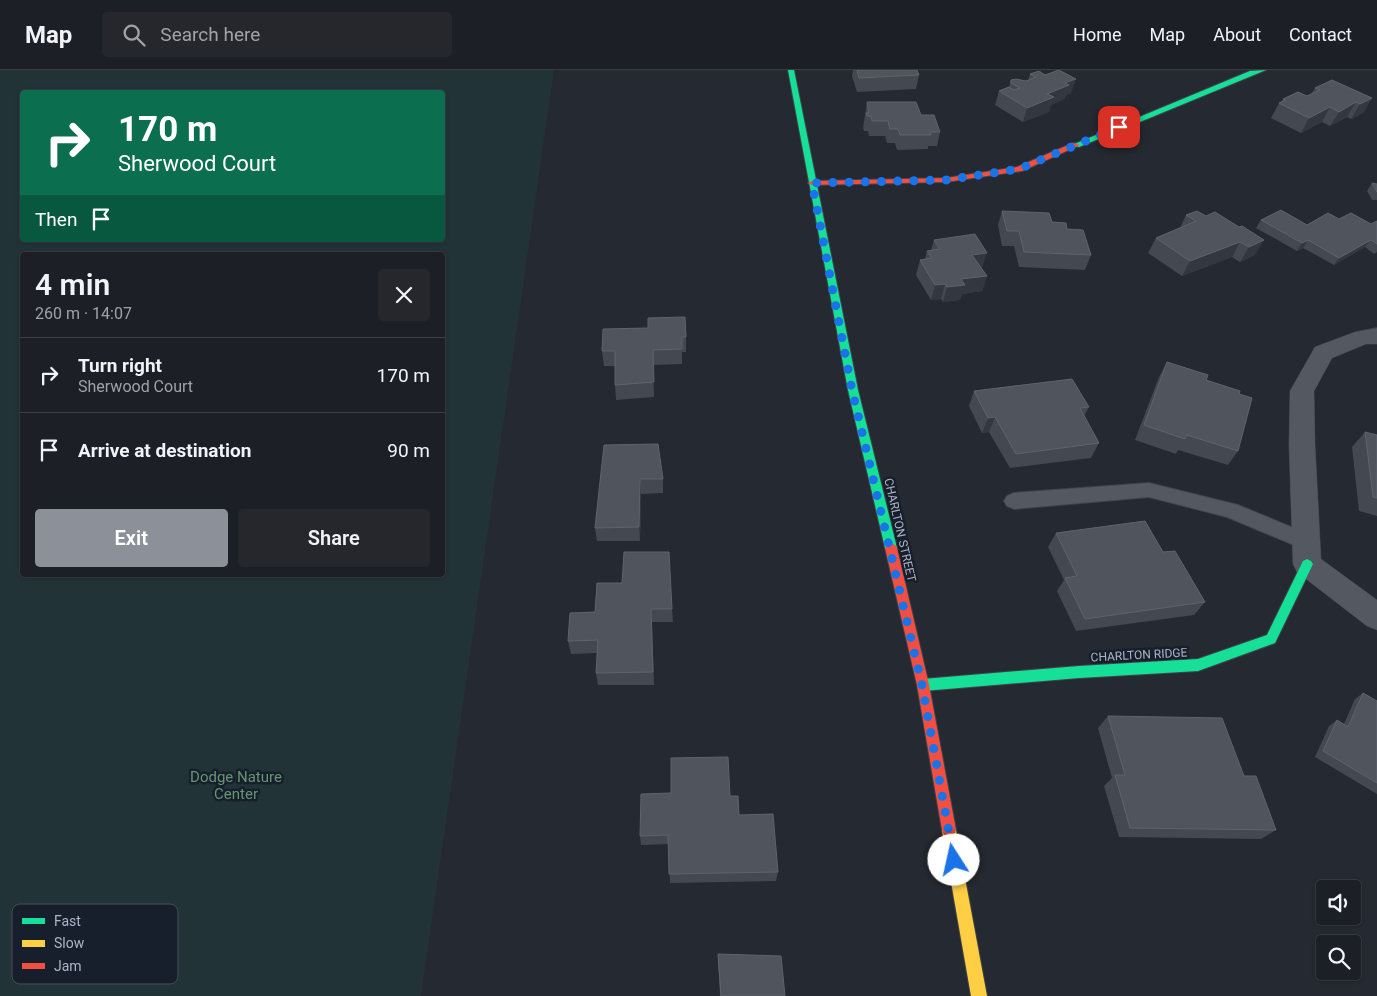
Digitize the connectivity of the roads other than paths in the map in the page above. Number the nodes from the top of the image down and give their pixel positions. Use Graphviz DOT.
graph roads {
  1 [pos="791,70"];
  2 [pos="1263,70"];
  3 [pos="812,183"];
  4 [pos="1377,336"];
  5 [pos="1014,501"];
  6 [pos="1306,553"];
  7 [pos="1377,617"];
  8 [pos="922,685"];
  9 [pos="979,996"];
  1 -- 3 [label="street, CHARLTON STREET"];
  2 -- 3 [label="street"];
  3 -- 8 [label="street, CHARLTON STREET"];
  4 -- 6 [label="street"];
  5 -- 6 [label="lane"];
  6 -- 7 [label="street"];
  6 -- 8 [label="street, CHARLTON RIDGE"];
  8 -- 9 [label="street, CHARLTON STREET"];
}
